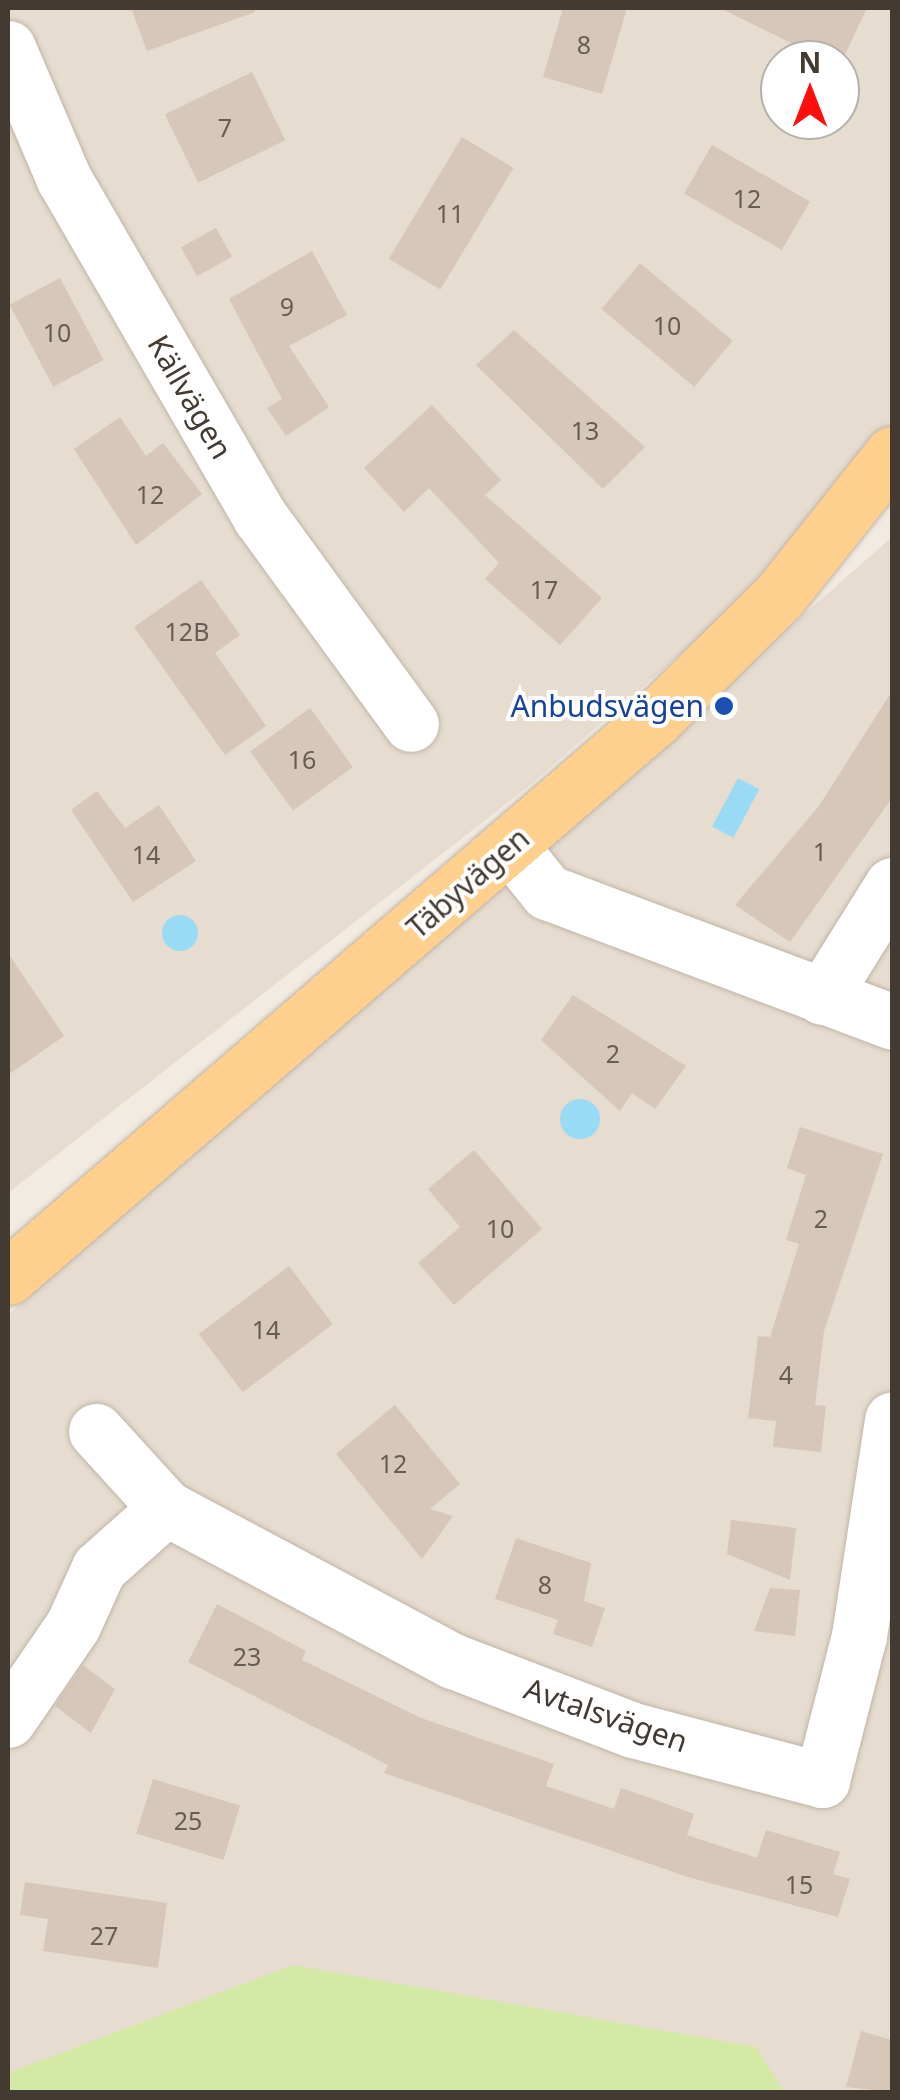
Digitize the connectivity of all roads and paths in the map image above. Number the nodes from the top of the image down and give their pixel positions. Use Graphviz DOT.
graph roads {
  1 [pos="8,48"];
  2 [pos="892,454"];
  3 [pos="411,724"];
  4 [pos="511,847"];
  5 [pos="892,884"];
  6 [pos="822,997"];
  7 [pos="892,1022"];
  8 [pos="8,1277"];
  9 [pos="892,1420"];
  10 [pos="96,1432"];
  11 [pos="166,1508"];
  12 [pos="8,1720"];
  1 -- 3 [label="street, Källvägen"];
  2 -- 4 [label="main road, Täbyvägen"];
  4 -- 6 [label="street"];
  4 -- 8 [label="main road, Täbyvägen"];
  5 -- 6 [label="street"];
  6 -- 7 [label="street"];
  9 -- 11 [label="street, Avtalsvägen"];
  10 -- 11 [label="street, Avtalsvägen"];
  11 -- 12 [label="street"];
}
